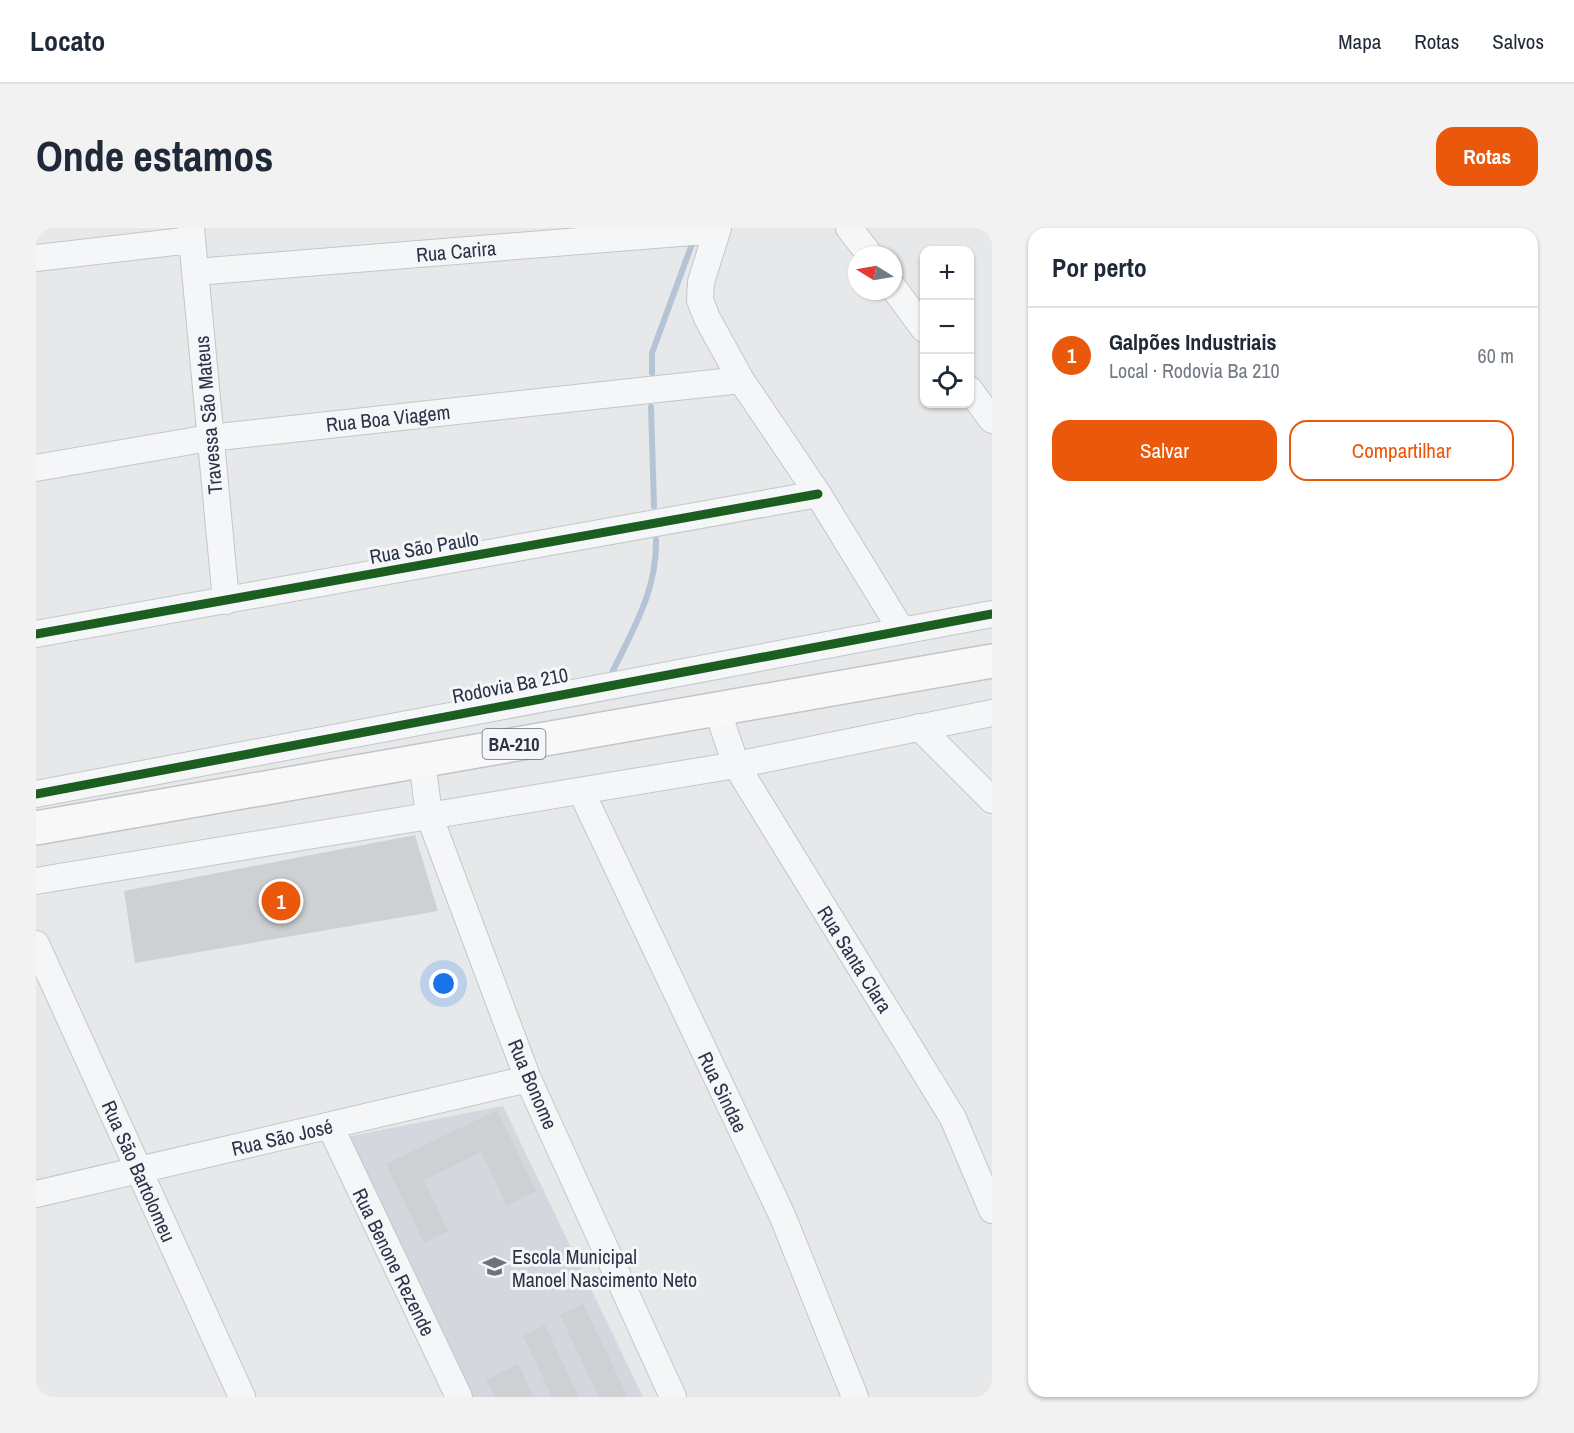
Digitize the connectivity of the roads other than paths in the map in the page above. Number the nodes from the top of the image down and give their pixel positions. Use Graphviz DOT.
graph roads {
  1 [pos="849,228"];
  2 [pos="718,229"];
  3 [pos="191,234"];
  4 [pos="863,246"];
  5 [pos="36,258"];
  6 [pos="195,272"];
  7 [pos="902,298"];
  8 [pos="920,323"];
  9 [pos="741,380"];
  10 [pos="974,396"];
  11 [pos="992,420"];
  12 [pos="209,438"];
  13 [pos="36,468"];
  14 [pos="818,494"];
  15 [pos="226,601"];
  16 [pos="992,614"];
  17 [pos="902,631"];
  18 [pos="36,634"];
  19 [pos="992,661"];
  20 [pos="717,709"];
  21 [pos="992,713"];
  22 [pos="919,727"];
  23 [pos="422,761"];
  24 [pos="736,765"];
  25 [pos="581,791"];
  26 [pos="36,794"];
  27 [pos="992,800"];
  28 [pos="429,815"];
  29 [pos="36,828"];
  30 [pos="36,882"];
  31 [pos="36,944"];
  32 [pos="528,1079"];
  33 [pos="330,1126"];
  34 [pos="138,1168"];
  35 [pos="36,1194"];
  36 [pos="992,1210"];
  37 [pos="242,1397"];
  38 [pos="459,1397"];
  39 [pos="673,1397"];
  40 [pos="855,1397"];
  1 -- 4 [label="street"];
  2 -- 6 [label="street, Rua Carira"];
  2 -- 9 [label="street"];
  3 -- 5 [label="street"];
  3 -- 6 [label="street, Travessa São Mateus"];
  6 -- 12 [label="street, Travessa São Mateus"];
  7 -- 8 [label="street"];
  9 -- 12 [label="street, Rua Boa Viagem"];
  9 -- 14 [label="street"];
  10 -- 11 [label="street"];
  12 -- 13 [label="street, Rua Boa Viagem"];
  12 -- 15 [label="street, Travessa São Mateus"];
  14 -- 15 [label="street, Rua São Paulo"];
  14 -- 17 [label="street"];
  15 -- 18 [label="street, Rua São Paulo"];
  16 -- 17 [label="street, Rodovia Ba 210"];
  17 -- 26 [label="street, Rodovia Ba 210"];
  19 -- 20 [label="main road, BA-210"];
  20 -- 23 [label="main road, BA-210"];
  20 -- 24 [label="street, Rua Santa Clara"];
  21 -- 22 [label="street"];
  22 -- 24 [label="street"];
  22 -- 27 [label="street"];
  23 -- 28 [label="street, Rua Bonome"];
  23 -- 29 [label="main road, BA-210"];
  24 -- 25 [label="street"];
  24 -- 36 [label="street, Rua Santa Clara"];
  25 -- 28 [label="street"];
  25 -- 40 [label="street, Rua Sindae"];
  28 -- 30 [label="street"];
  28 -- 32 [label="street, Rua Bonome"];
  31 -- 34 [label="street, Rua São Bartolomeu"];
  32 -- 33 [label="street, Rua São José"];
  32 -- 39 [label="street, Rua Bonome"];
  33 -- 34 [label="street, Rua São José"];
  33 -- 38 [label="street, Rua Benone Rezende"];
  34 -- 35 [label="street, Rua São José"];
  34 -- 37 [label="street, Rua São Bartolomeu"];
}
